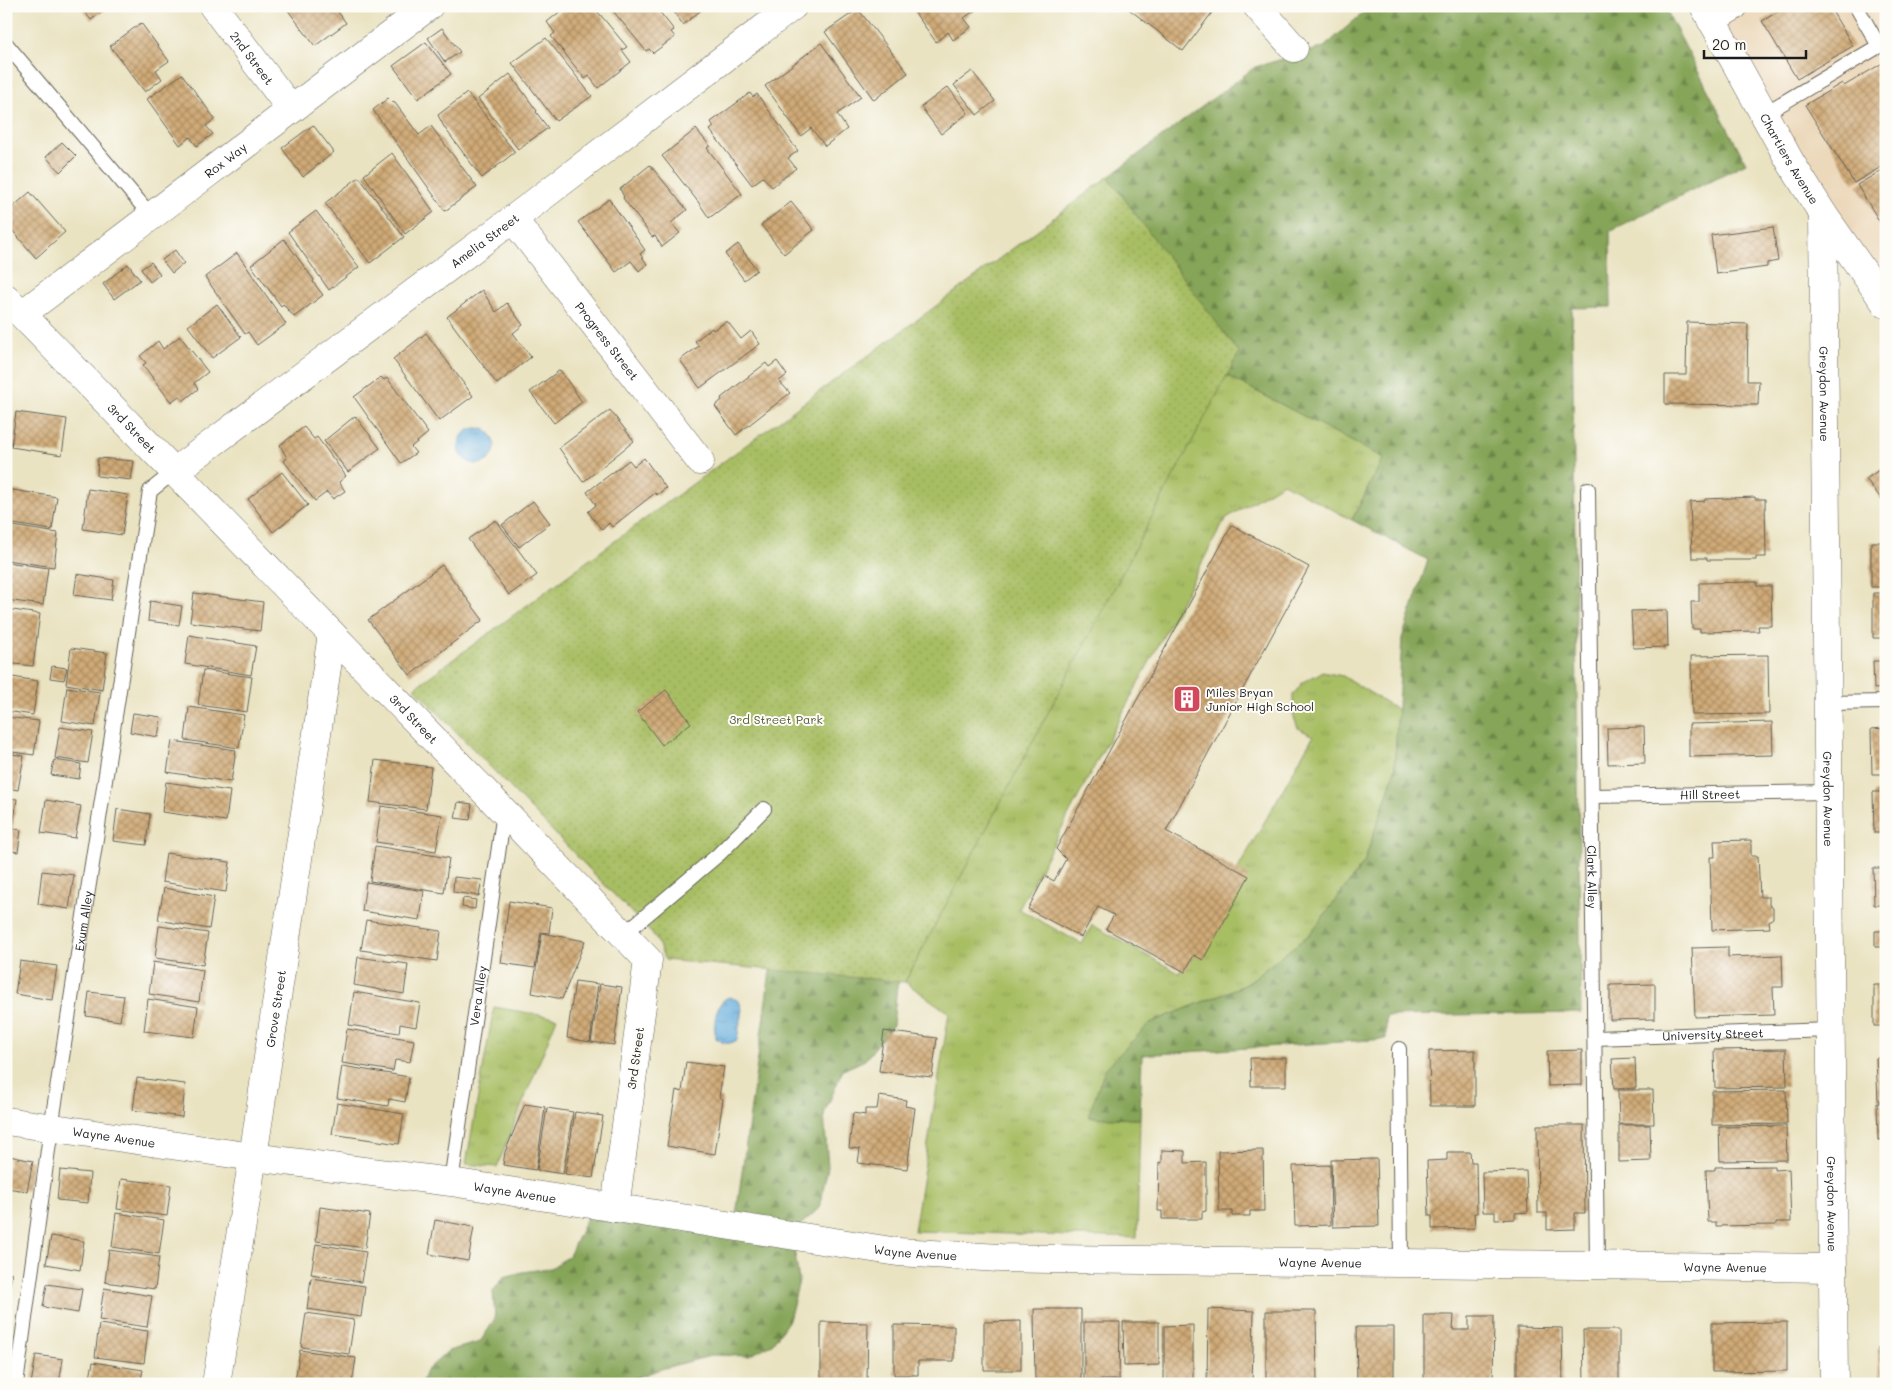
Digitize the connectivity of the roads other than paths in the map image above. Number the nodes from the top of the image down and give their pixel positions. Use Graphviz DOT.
graph roads {
  1 [pos="213,6"];
  2 [pos="429,6"];
  3 [pos="794,6"];
  4 [pos="1257,6"];
  5 [pos="1856,6"];
  6 [pos="1716,11"];
  7 [pos="6,44"];
  8 [pos="1294,48"];
  9 [pos="291,109"];
  10 [pos="1764,114"];
  11 [pos="1823,214"];
  12 [pos="152,217"];
  13 [pos="514,219"];
  14 [pos="1886,304"];
  15 [pos="14,306"];
  16 [pos="700,461"];
  17 [pos="175,472"];
  18 [pos="1588,489"];
  19 [pos="332,634"];
  20 [pos="1886,702"];
  21 [pos="1827,703"];
  22 [pos="1828,792"];
  23 [pos="1592,796"];
  24 [pos="764,809"];
  25 [pos="504,811"];
  26 [pos="624,934"];
  27 [pos="1831,1030"];
  28 [pos="1595,1038"];
  29 [pos="1399,1049"];
  30 [pos="6,1121"];
  31 [pos="51,1128"];
  32 [pos="253,1157"];
  33 [pos="451,1182"];
  34 [pos="615,1208"];
  35 [pos="1401,1264"];
  36 [pos="1597,1265"];
  37 [pos="1833,1268"];
  38 [pos="16,1384"];
  39 [pos="216,1384"];
  40 [pos="1834,1384"];
  1 -- 9 [label="street, 2nd Street"];
  2 -- 9 [label="street, Rox Way"];
  3 -- 13 [label="street, Amelia Street"];
  4 -- 8 [label="street"];
  5 -- 10 [label="lane"];
  6 -- 10 [label="street, Chartiers Avenue"];
  7 -- 12 [label="lane"];
  9 -- 12 [label="street, Rox Way"];
  10 -- 11 [label="street, Chartiers Avenue"];
  11 -- 14 [label="street, Chartiers Avenue"];
  11 -- 21 [label="street, Greydon Avenue"];
  12 -- 15 [label="street, Rox Way"];
  13 -- 16 [label="street, Progress Street"];
  13 -- 17 [label="street, Amelia Street"];
  15 -- 17 [label="street, 3rd Street"];
  17 -- 19 [label="street, 3rd Street"];
  17 -- 31 [label="lane, Exum Alley"];
  18 -- 23 [label="lane, Clark Alley"];
  19 -- 25 [label="street, 3rd Street"];
  19 -- 32 [label="street, Grove Street"];
  20 -- 21 [label="lane"];
  21 -- 22 [label="street, Greydon Avenue"];
  22 -- 23 [label="lane, Hill Street"];
  22 -- 27 [label="street, Greydon Avenue"];
  23 -- 28 [label="lane, Clark Alley"];
  24 -- 26 [label="lane"];
  25 -- 26 [label="street, 3rd Street"];
  25 -- 33 [label="lane, Vera Alley"];
  26 -- 34 [label="street, 3rd Street"];
  27 -- 28 [label="lane, University Street"];
  27 -- 37 [label="street, Greydon Avenue"];
  28 -- 36 [label="lane, Clark Alley"];
  29 -- 35 [label="lane"];
  30 -- 31 [label="street, Wayne Avenue"];
  31 -- 32 [label="street, Wayne Avenue"];
  31 -- 38 [label="lane, Exum Alley"];
  32 -- 33 [label="street, Wayne Avenue"];
  32 -- 39 [label="street, Grove Street"];
  33 -- 34 [label="street, Wayne Avenue"];
  34 -- 35 [label="street, Wayne Avenue"];
  35 -- 36 [label="street, Wayne Avenue"];
  36 -- 37 [label="street, Wayne Avenue"];
  37 -- 40 [label="street, Greydon Avenue"];
}
